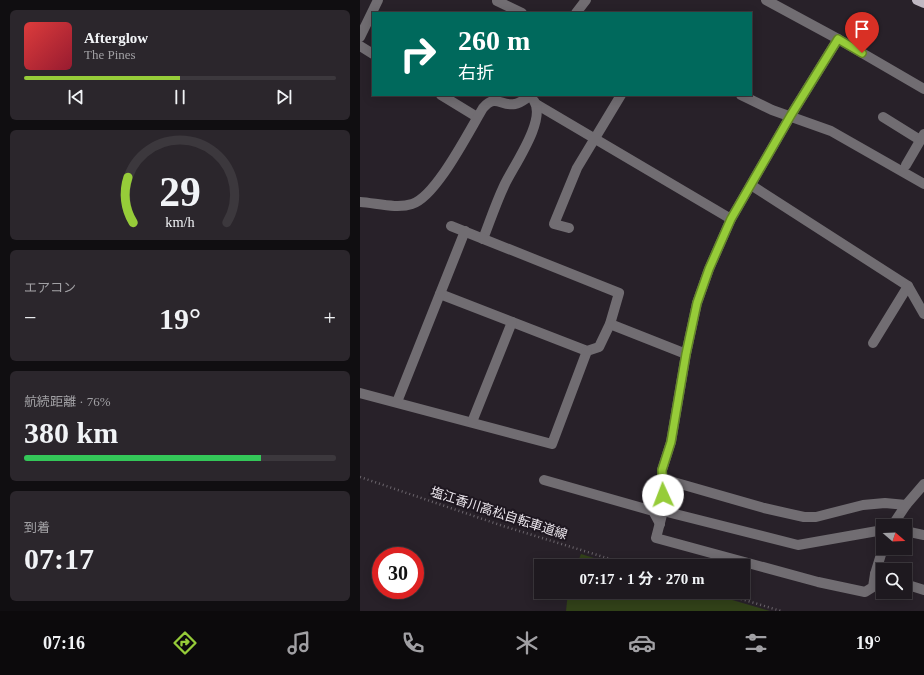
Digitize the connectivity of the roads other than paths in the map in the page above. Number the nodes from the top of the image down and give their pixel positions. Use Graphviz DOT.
graph roads {
  1 [pos="378,0"];
  2 [pos="586,0"];
  3 [pos="766,0"];
  4 [pos="916,0"];
  5 [pos="497,1"];
  6 [pos="924,3"];
  7 [pos="375,12"];
  8 [pos="520,12"];
  9 [pos="577,12"];
  10 [pos="372,17"];
  11 [pos="360,37"];
  12 [pos="838,39"];
  13 [pos="360,46"];
  14 [pos="372,53"];
  15 [pos="924,89"];
  16 [pos="443,96"];
  17 [pos="620,96"];
  18 [pos="743,96"];
  19 [pos="531,98"];
  20 [pos="791,115"];
  21 [pos="477,117"];
  22 [pos="883,117"];
  23 [pos="922,137"];
  24 [pos="595,139"];
  25 [pos="906,165"];
  26 [pos="924,184"];
  27 [pos="751,186"];
  28 [pos="360,202"];
  29 [pos="731,219"];
  30 [pos="451,226"];
  31 [pos="569,228"];
  32 [pos="465,231"];
  33 [pos="484,239"];
  34 [pos="908,286"];
  35 [pos="440,294"];
  36 [pos="921,301"];
  37 [pos="924,314"];
  38 [pos="512,322"];
  39 [pos="610,324"];
  40 [pos="873,343"];
  41 [pos="587,351"];
  42 [pos="686,354"];
  43 [pos="360,393"];
  44 [pos="397,402"];
  45 [pos="472,422"];
  46 [pos="663,479"];
  47 [pos="544,480"];
  48 [pos="924,484"];
  49 [pos="906,505"];
  50 [pos="663,511"];
  51 [pos="897,519"];
  52 [pos="660,524"];
  53 [pos="876,531"];
  54 [pos="912,532"];
  55 [pos="924,535"];
  56 [pos="876,581"];
  57 [pos="912,586"];
  58 [pos="924,590"];
  1 -- 7 [label="street"];
  2 -- 9 [label="street"];
  3 -- 12 [label="street"];
  4 -- 6 [label="main road"];
  5 -- 8 [label="street"];
  10 -- 11 [label="street"];
  12 -- 15 [label="street"];
  12 -- 20 [label="street"];
  13 -- 14 [label="street"];
  16 -- 21 [label="street"];
  17 -- 24 [label="street"];
  18 -- 20 [label="street"];
  19 -- 21 [label="street"];
  19 -- 24 [label="street"];
  19 -- 33 [label="street"];
  20 -- 26 [label="street"];
  20 -- 27 [label="street"];
  21 -- 28 [label="street"];
  22 -- 23 [label="street"];
  23 -- 25 [label="street"];
  24 -- 29 [label="street"];
  24 -- 31 [label="street"];
  27 -- 29 [label="street"];
  27 -- 34 [label="street"];
  29 -- 42 [label="street"];
  30 -- 32 [label="street"];
  32 -- 33 [label="street"];
  32 -- 35 [label="street"];
  33 -- 39 [label="street"];
  34 -- 36 [label="street"];
  34 -- 40 [label="street"];
  35 -- 38 [label="street"];
  35 -- 44 [label="street"];
  36 -- 37 [label="street"];
  38 -- 41 [label="street"];
  38 -- 45 [label="street"];
  39 -- 41 [label="street"];
  39 -- 42 [label="street"];
  41 -- 45 [label="street"];
  42 -- 46 [label="street"];
  43 -- 44 [label="street"];
  44 -- 45 [label="street"];
  46 -- 49 [label="street"];
  46 -- 50 [label="street"];
  47 -- 52 [label="street"];
  48 -- 49 [label="street"];
  49 -- 51 [label="street"];
  50 -- 52 [label="street"];
  50 -- 53 [label="street"];
  52 -- 56 [label="street"];
  54 -- 55 [label="street"];
  57 -- 58 [label="street"];
}
